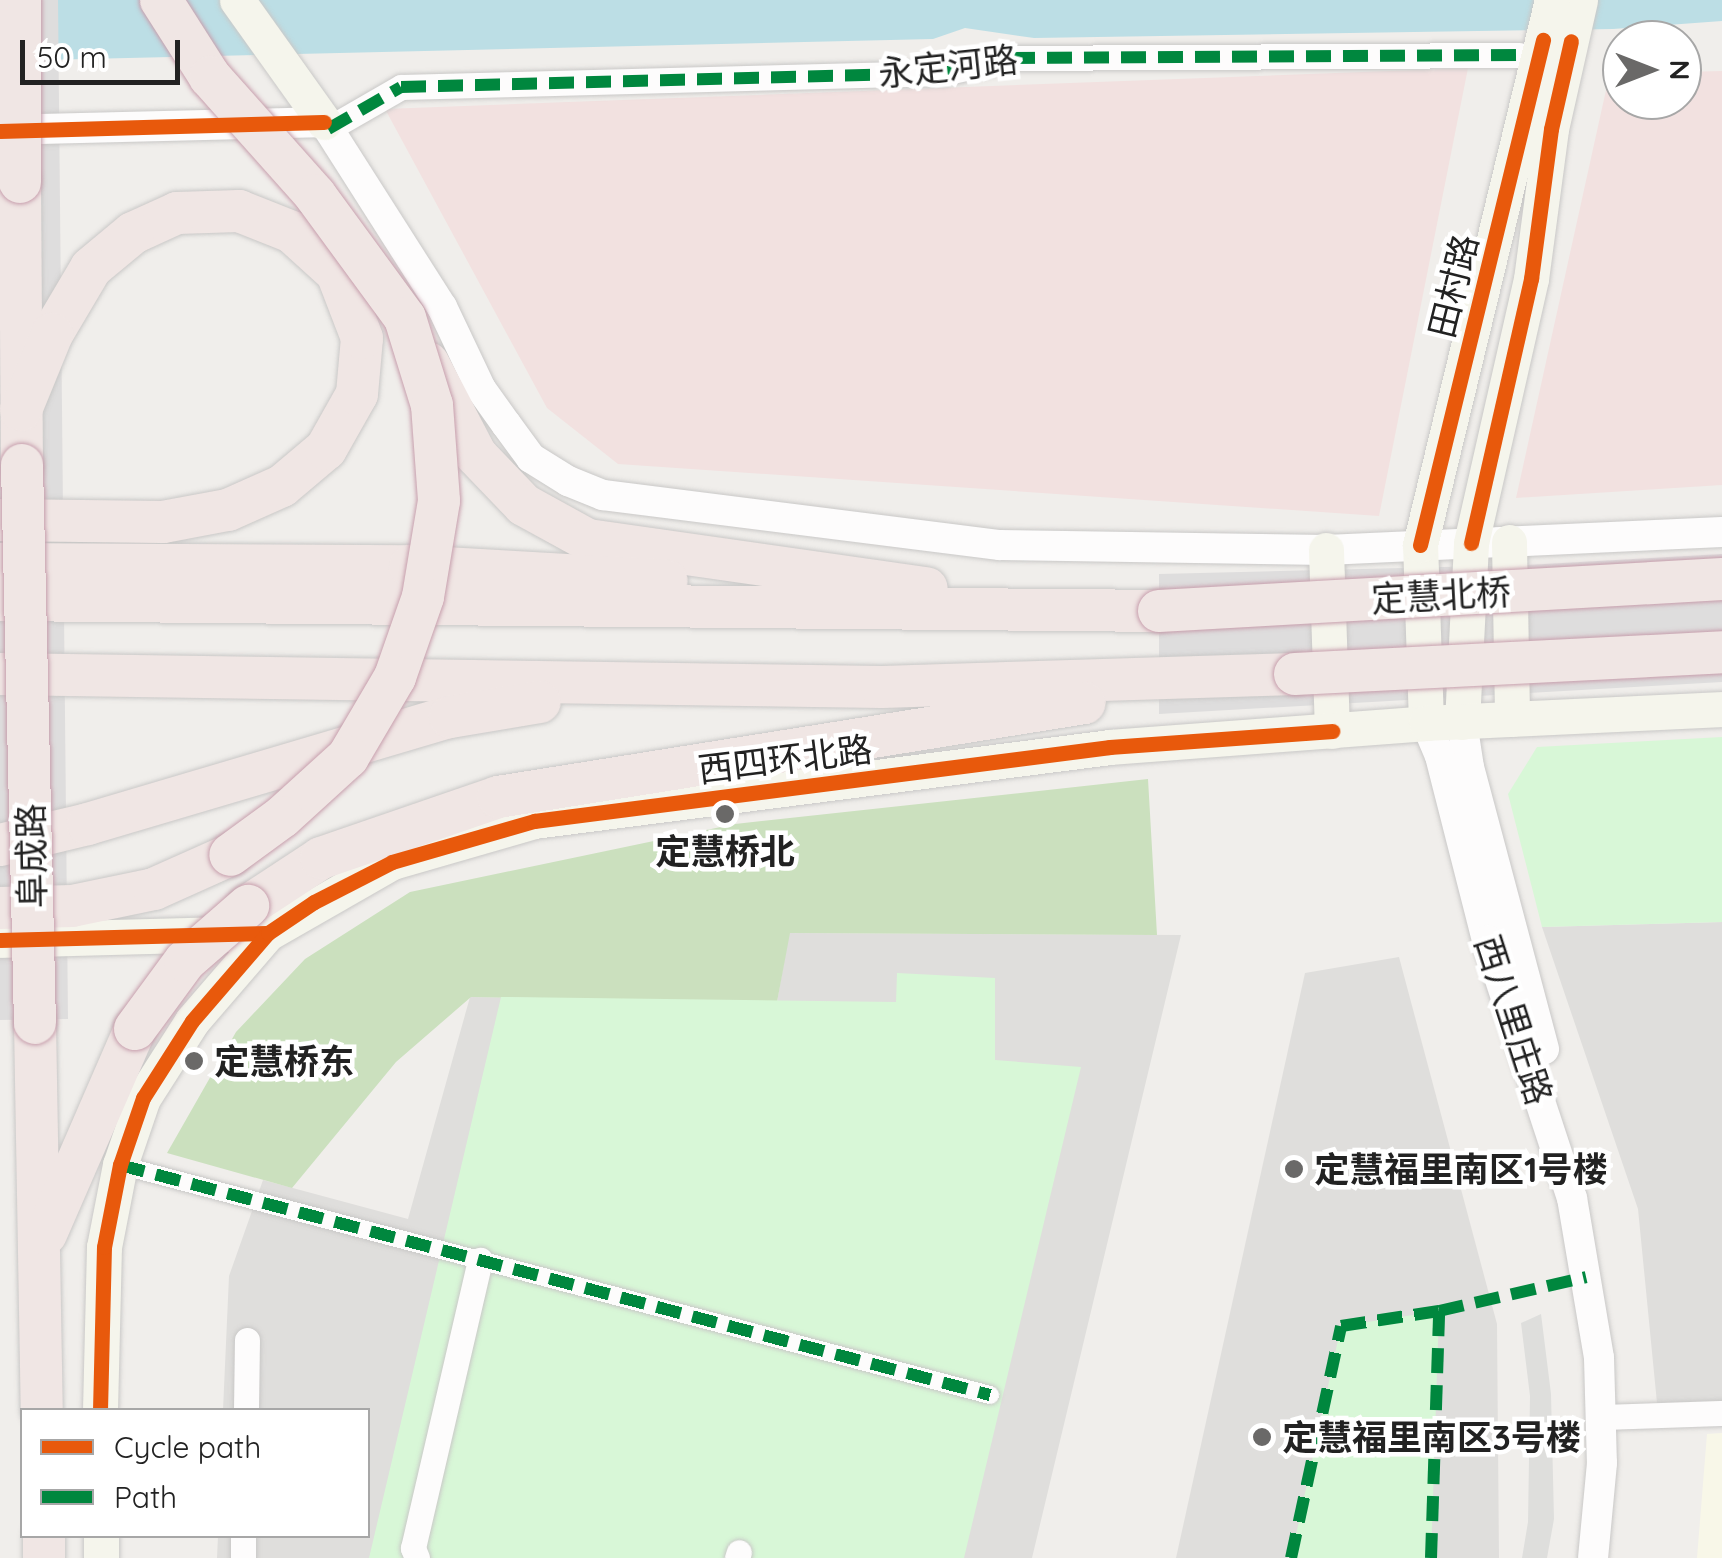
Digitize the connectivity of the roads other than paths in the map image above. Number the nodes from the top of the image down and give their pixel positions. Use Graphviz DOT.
graph roads {
  1 [pos="20,0"];
  2 [pos="161,0"];
  3 [pos="237,0"];
  4 [pos="1552,0"];
  5 [pos="1580,0"];
  6 [pos="1545,46"];
  7 [pos="318,115"];
  8 [pos="0,130"];
  9 [pos="405,318"];
  10 [pos="21,410"];
  11 [pos="0,520"];
  12 [pos="1722,532"];
  13 [pos="1510,542"];
  14 [pos="1471,543"];
  15 [pos="1420,546"];
  16 [pos="1326,550"];
  17 [pos="0,564"];
  18 [pos="1722,579"];
  19 [pos="0,600"];
  20 [pos="836,610"];
  21 [pos="1101,611"];
  22 [pos="1722,652"];
  23 [pos="0,674"];
  24 [pos="1218,679"];
  25 [pos="638,684"];
  26 [pos="1722,709"];
  27 [pos="1512,719"];
  28 [pos="1462,722"];
  29 [pos="1426,723"];
  30 [pos="1332,730"];
  31 [pos="0,845"];
  32 [pos="0,908"];
  33 [pos="258,919"];
  34 [pos="0,940"];
  35 [pos="120,1164"];
  36 [pos="40,1248"];
  37 [pos="480,1260"];
  38 [pos="247,1340"];
  39 [pos="990,1395"];
  40 [pos="42,1408"];
  41 [pos="100,1408"];
  42 [pos="246,1408"];
  43 [pos="1722,1413"];
  44 [pos="1608,1418"];
  45 [pos="417,1558"];
  46 [pos="1593,1558"];
  47 [pos="1608,1558"];
  1 -- 10 [label="highway, 阜成路, bridge"];
  2 -- 9 [label="highway, bridge"];
  3 -- 7 [label="main road"];
  4 -- 6 [label="main road, 田村路"];
  5 -- 6 [label="main road, 田村路"];
  6 -- 7 [label="street, 永定河路"];
  6 -- 14 [label="main road, 田村路"];
  6 -- 15 [label="main road, 田村路"];
  7 -- 8 [label="street"];
  7 -- 16 [label="street"];
  9 -- 21 [label="highway, bridge"];
  9 -- 32 [label="highway, bridge"];
  10 -- 11 [label="highway"];
  10 -- 36 [label="highway, 阜成路, bridge"];
  12 -- 13 [label="street"];
  13 -- 14 [label="street"];
  13 -- 27 [label="main road"];
  14 -- 15 [label="street"];
  14 -- 28 [label="main road, 田村路"];
  15 -- 16 [label="street"];
  15 -- 29 [label="main road, 田村路"];
  16 -- 30 [label="main road"];
  17 -- 20 [label="highway"];
  18 -- 21 [label="highway, 定慧北桥, bridge"];
  19 -- 20 [label="highway"];
  20 -- 21 [label="highway"];
  22 -- 24 [label="highway, 定慧北桥, bridge"];
  23 -- 25 [label="highway"];
  24 -- 25 [label="highway"];
  24 -- 33 [label="highway"];
  25 -- 31 [label="highway"];
  26 -- 27 [label="main road, 西四环北路"];
  27 -- 28 [label="main road, 西四环北路"];
  28 -- 29 [label="main road, 西四环北路"];
  28 -- 44 [label="street, 西八里庄路"];
  29 -- 30 [label="main road, 西四环北路"];
  29 -- 44 [label="street, 西八里庄路"];
  30 -- 33 [label="main road, 西四环北路"];
  33 -- 34 [label="main road"];
  33 -- 35 [label="main road"];
  33 -- 36 [label="highway, bridge"];
  35 -- 37 [label="street"];
  35 -- 41 [label="main road"];
  36 -- 40 [label="highway, 阜成路"];
  37 -- 39 [label="street"];
  37 -- 45 [label="street"];
  38 -- 42 [label="street"];
  43 -- 44 [label="street"];
  44 -- 46 [label="street, 西八里庄路"];
  44 -- 47 [label="street, 西八里庄路"];
}
